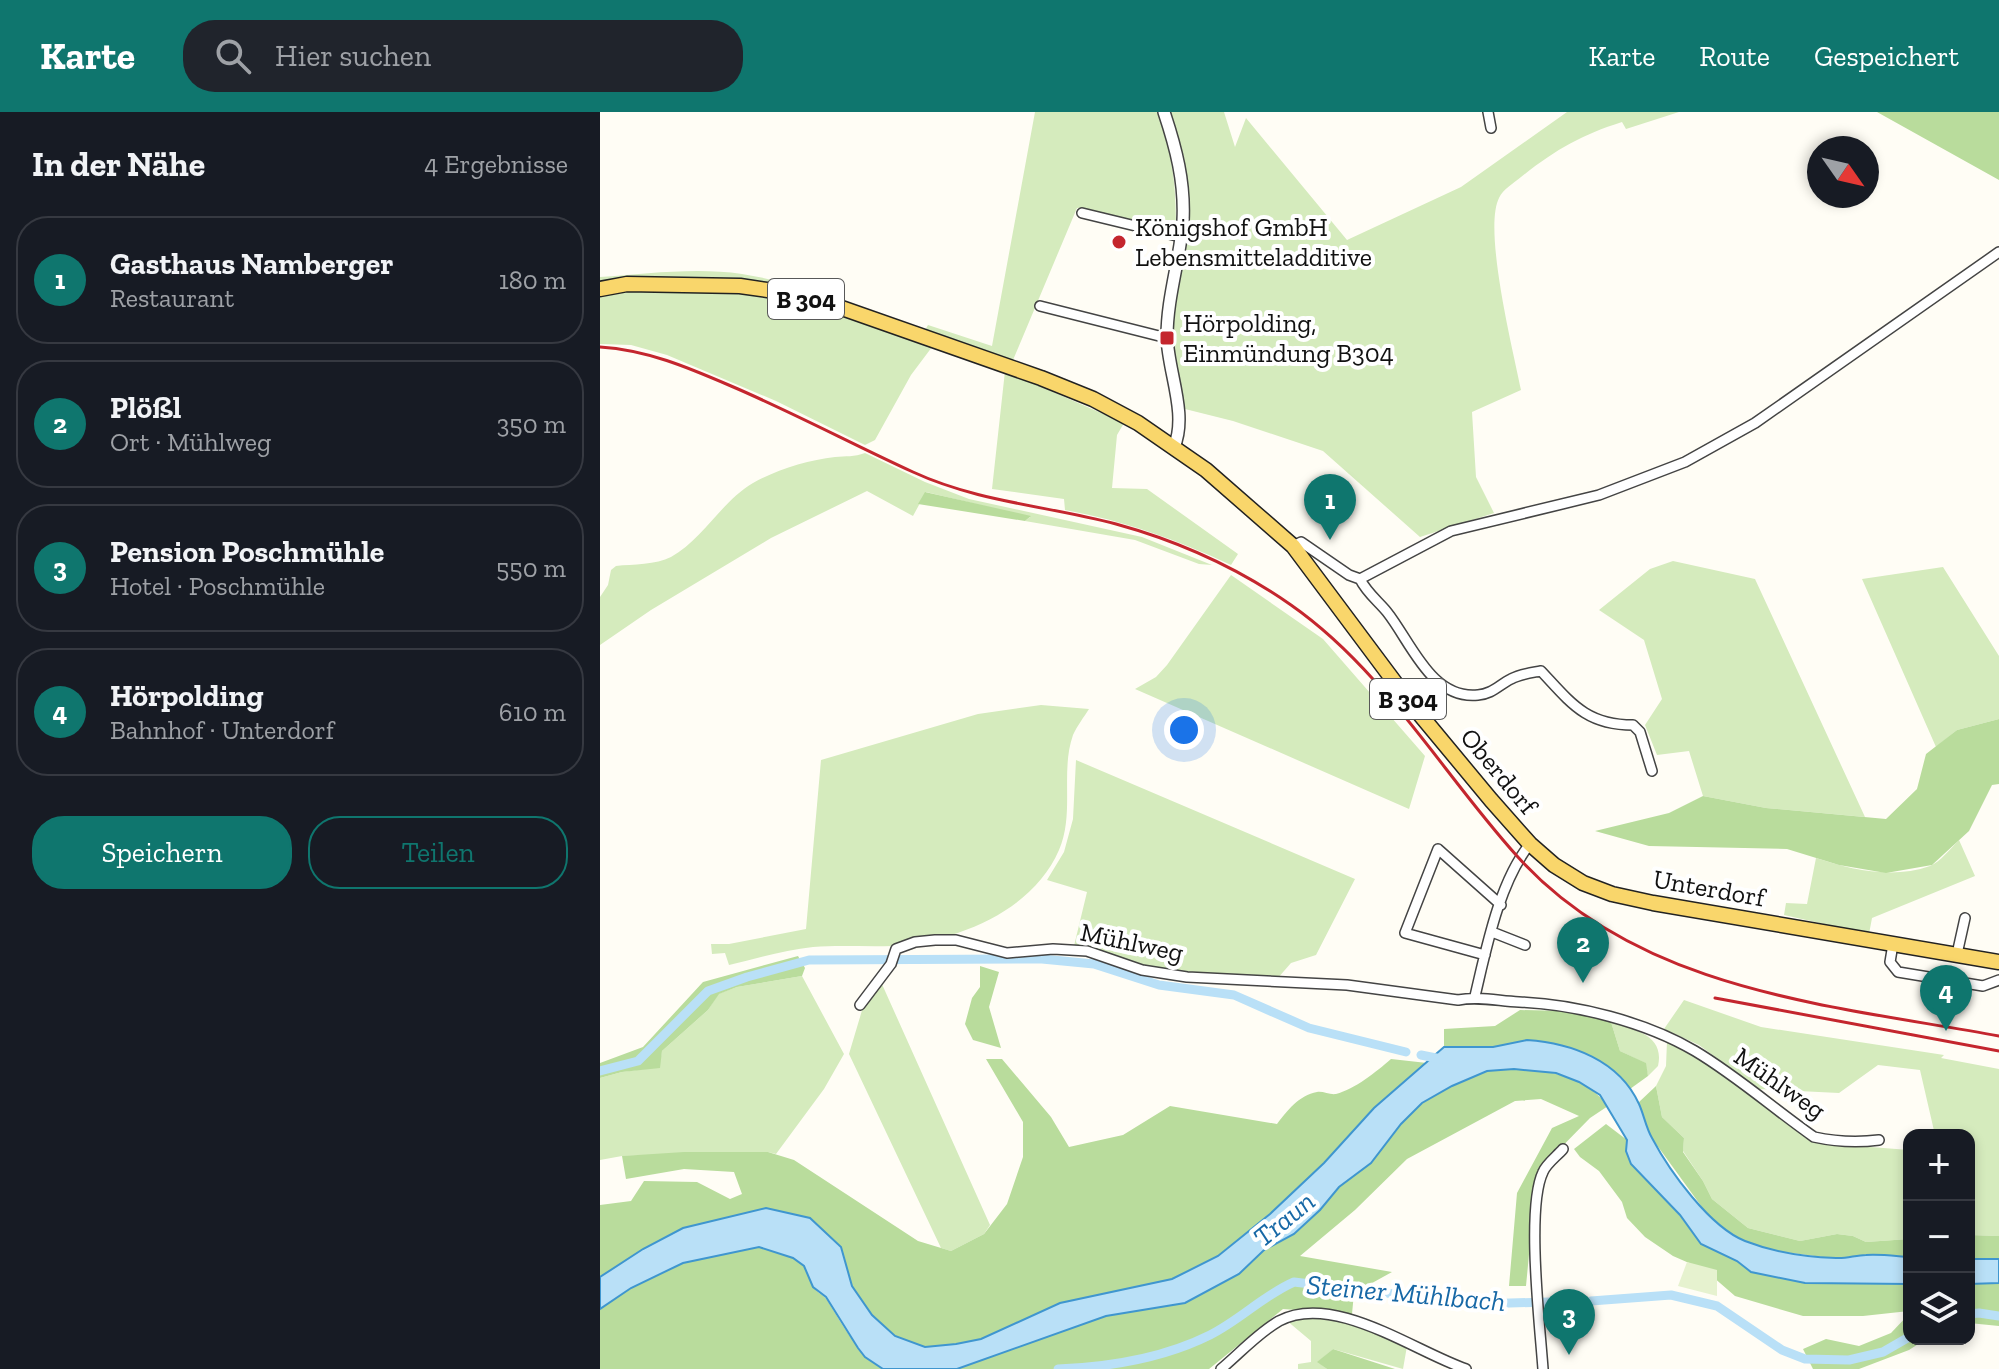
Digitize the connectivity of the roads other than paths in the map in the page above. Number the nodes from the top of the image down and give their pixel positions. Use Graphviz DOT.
graph roads {
  1 [pos="1164,112"];
  2 [pos="1488,112"];
  3 [pos="1491,128"];
  4 [pos="1082,213"];
  5 [pos="1181,237"];
  6 [pos="1999,252"];
  7 [pos="600,289"];
  8 [pos="1040,306"];
  9 [pos="1167,338"];
  10 [pos="1174,447"];
  11 [pos="1293,546"];
  12 [pos="1360,579"];
  13 [pos="1652,771"];
  14 [pos="1530,844"];
  15 [pos="1501,905"];
  16 [pos="1965,918"];
  17 [pos="1492,932"];
  18 [pos="1893,944"];
  19 [pos="1525,945"];
  20 [pos="1957,954"];
  21 [pos="1485,955"];
  22 [pos="1999,962"];
  23 [pos="1999,980"];
  24 [pos="1475,996"];
  25 [pos="860,1005"];
  26 [pos="1879,1140"];
  27 [pos="1563,1149"];
  28 [pos="1221,1369"];
  29 [pos="1466,1369"];
  30 [pos="1543,1369"];
  1 -- 5 [label="street"];
  2 -- 3 [label="street"];
  4 -- 5 [label="street"];
  5 -- 9 [label="street"];
  6 -- 12 [label="street"];
  7 -- 10 [label="main road, Oberdorf / B 304"];
  8 -- 9 [label="street"];
  9 -- 10 [label="street"];
  10 -- 11 [label="main road, Oberdorf / B 304"];
  11 -- 12 [label="street"];
  11 -- 14 [label="main road, Oberdorf / B 304"];
  12 -- 13 [label="street, Oberdorf"];
  14 -- 15 [label="street"];
  14 -- 18 [label="main road, Unterdorf / B 304"];
  15 -- 17 [label="street"];
  15 -- 21 [label="street"];
  16 -- 20 [label="street"];
  17 -- 19 [label="street"];
  17 -- 21 [label="street"];
  18 -- 20 [label="main road, Unterdorf / B 304"];
  18 -- 23 [label="street"];
  20 -- 22 [label="main road, Unterdorf / B 304"];
  21 -- 24 [label="street"];
  24 -- 25 [label="street, Mühlweg"];
  24 -- 26 [label="street, Mühlweg"];
  27 -- 30 [label="street"];
  28 -- 29 [label="street"];
}
